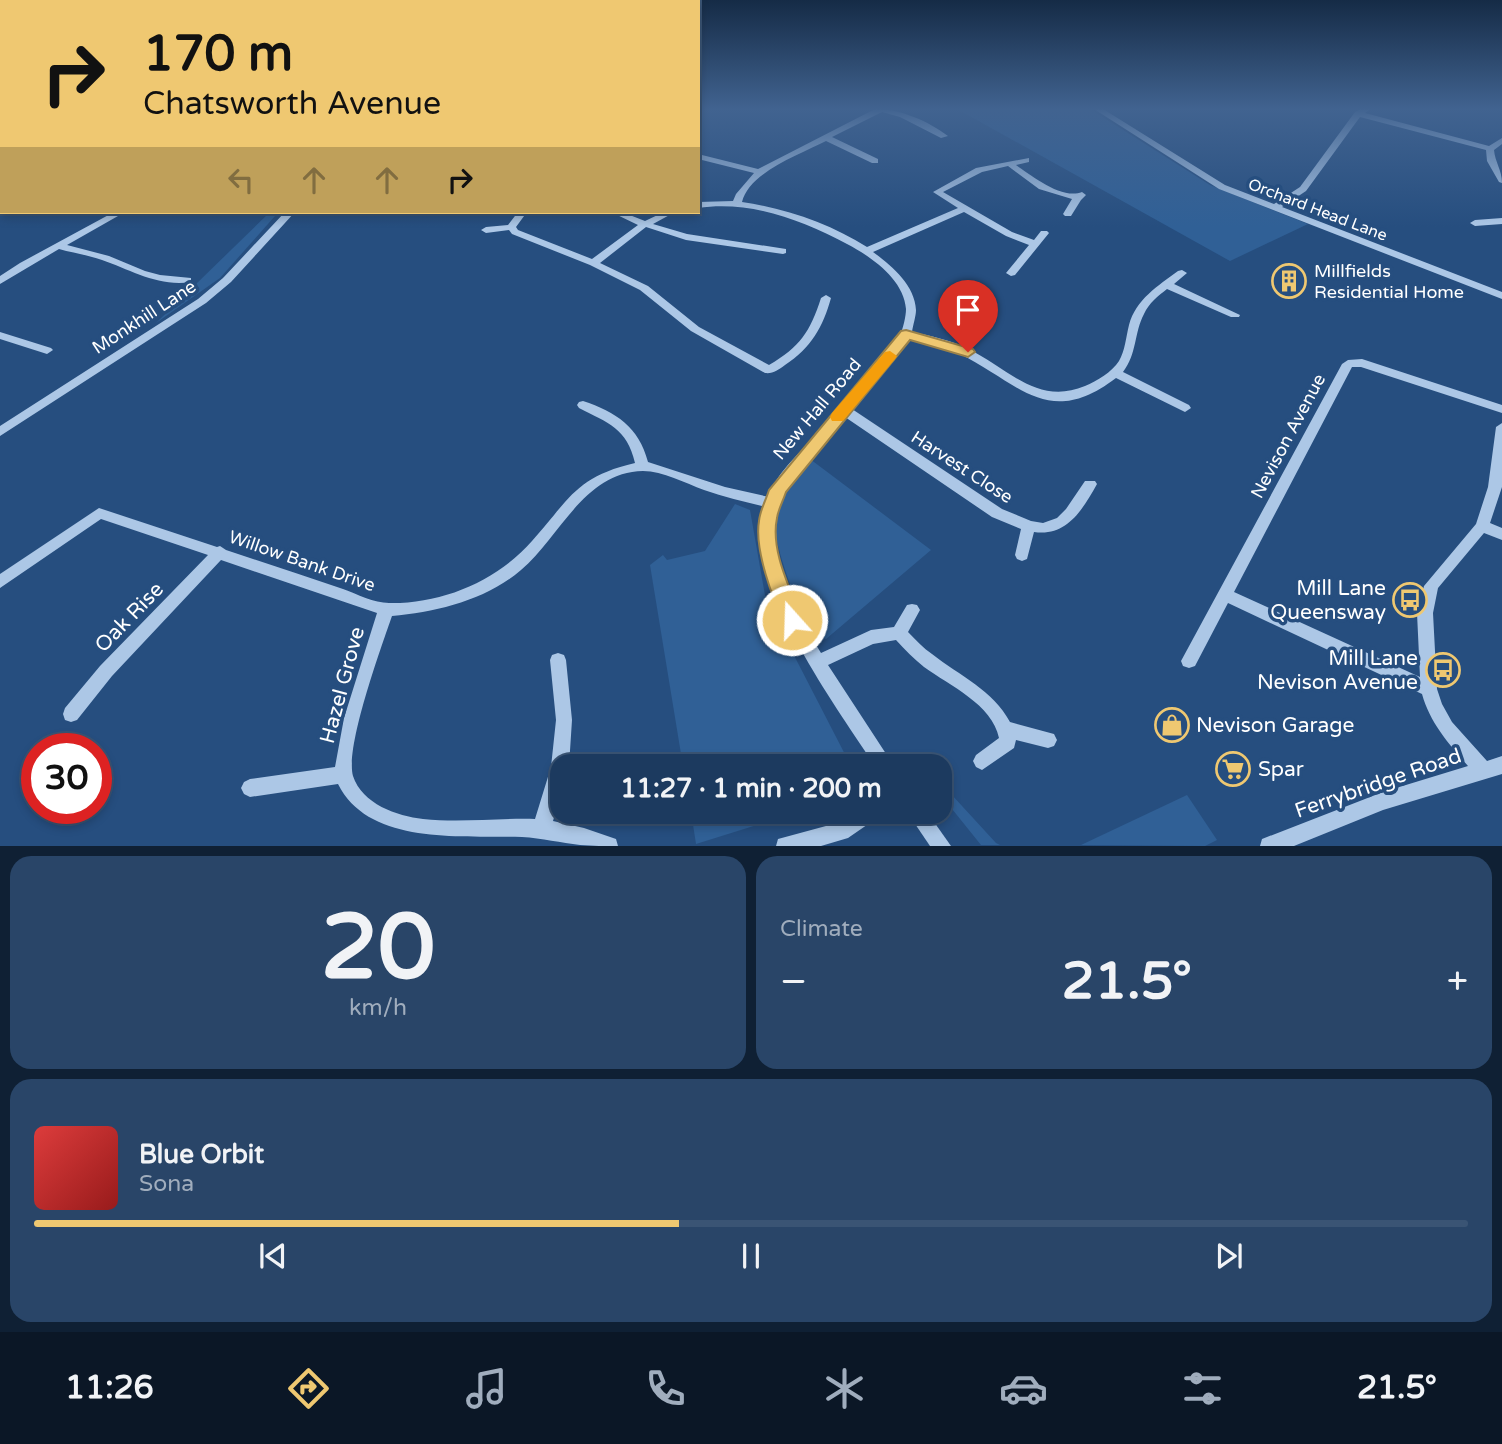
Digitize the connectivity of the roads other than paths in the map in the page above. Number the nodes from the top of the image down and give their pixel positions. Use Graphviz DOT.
graph roads {
  1 [pos="806,148"];
  2 [pos="851,148"];
  3 [pos="1159,148"];
  4 [pos="1333,148"];
  5 [pos="876,149"];
  6 [pos="1490,149"];
  7 [pos="863,154"];
  8 [pos="700,157"];
  9 [pos="1026,160"];
  10 [pos="875,161"];
  11 [pos="1009,163"];
  12 [pos="759,172"];
  13 [pos="1502,180"];
  14 [pos="737,204"];
  15 [pos="700,205"];
  16 [pos="1275,208"];
  17 [pos="963,209"];
  18 [pos="116,214"];
  19 [pos="288,214"];
  20 [pos="521,214"];
  21 [pos="620,214"];
  22 [pos="667,214"];
  23 [pos="1068,214"];
  24 [pos="1502,221"];
  25 [pos="1475,223"];
  26 [pos="645,224"];
  27 [pos="511,227"];
  28 [pos="486,230"];
  29 [pos="1044,233"];
  30 [pos="1034,243"];
  31 [pos="59,246"];
  32 [pos="783,251"];
  33 [pos="867,251"];
  34 [pos="593,263"];
  35 [pos="1011,273"];
  36 [pos="1182,273"];
  37 [pos="187,279"];
  38 [pos="0,281"];
  39 [pos="1167,285"];
  40 [pos="1502,296"];
  41 [pos="826,298"];
  42 [pos="1236,315"];
  43 [pos="906,334"];
  44 [pos="0,335"];
  45 [pos="47,350"];
  46 [pos="1114,372"];
  47 [pos="583,405"];
  48 [pos="1185,408"];
  49 [pos="1502,409"];
  50 [pos="844,410"];
  51 [pos="1502,427"];
  52 [pos="0,432"];
  53 [pos="642,466"];
  54 [pos="1090,484"];
  55 [pos="772,503"];
  56 [pos="1029,526"];
  57 [pos="1482,526"];
  58 [pos="1502,534"];
  59 [pos="220,552"];
  60 [pos="1023,555"];
  61 [pos="0,582"];
  62 [pos="1225,595"];
  63 [pos="386,610"];
  64 [pos="912,610"];
  65 [pos="899,633"];
  66 [pos="558,660"];
  67 [pos="818,662"];
  68 [pos="1189,662"];
  69 [pos="1429,689"];
  70 [pos="71,714"];
  71 [pos="1007,729"];
  72 [pos="1048,740"];
  73 [pos="877,754"];
  74 [pos="982,761"];
  75 [pos="1493,768"];
  76 [pos="344,774"];
  77 [pos="250,788"];
  78 [pos="852,824"];
  79 [pos="925,824"];
  80 [pos="541,829"];
  81 [pos="609,845"];
  82 [pos="785,845"];
  83 [pos="942,845"];
  84 [pos="1269,845"];
  1 -- 12 [label="street"];
  2 -- 7 [label="street"];
  3 -- 16 [label="street, Orchard Head Lane"];
  4 -- 16 [label="street"];
  5 -- 7 [label="street"];
  6 -- 13 [label="street"];
  7 -- 10 [label="street"];
  8 -- 12 [label="street"];
  9 -- 11 [label="street"];
  11 -- 17 [label="street"];
  11 -- 23 [label="street"];
  12 -- 14 [label="street"];
  14 -- 15 [label="street"];
  14 -- 33 [label="street"];
  16 -- 40 [label="street, Orchard Head Lane"];
  17 -- 30 [label="street"];
  17 -- 33 [label="street"];
  18 -- 31 [label="street"];
  19 -- 52 [label="street, Monkhill Lane"];
  20 -- 27 [label="street"];
  21 -- 26 [label="street"];
  22 -- 26 [label="street"];
  24 -- 25 [label="street"];
  26 -- 32 [label="street"];
  26 -- 34 [label="street"];
  27 -- 28 [label="street"];
  27 -- 34 [label="street"];
  29 -- 30 [label="street"];
  30 -- 35 [label="street"];
  31 -- 37 [label="street"];
  31 -- 38 [label="street"];
  33 -- 43 [label="street"];
  34 -- 41 [label="street"];
  36 -- 39 [label="street"];
  39 -- 42 [label="street"];
  39 -- 46 [label="street"];
  43 -- 46 [label="street"];
  43 -- 50 [label="street, New Hall Road"];
  44 -- 45 [label="street"];
  46 -- 48 [label="street"];
  47 -- 53 [label="street"];
  49 -- 62 [label="street, Nevison Avenue"];
  50 -- 55 [label="street, New Hall Road"];
  50 -- 56 [label="street, Harvest Close"];
  51 -- 57 [label="street"];
  53 -- 55 [label="street"];
  53 -- 63 [label="street, Willow Bank Drive"];
  54 -- 56 [label="street, Harvest Close"];
  55 -- 67 [label="street, New Hall Road"];
  56 -- 60 [label="street"];
  57 -- 58 [label="street"];
  57 -- 69 [label="street"];
  59 -- 61 [label="street, Willow Bank Drive"];
  59 -- 63 [label="street, Willow Bank Drive"];
  59 -- 70 [label="street, Oak Rise"];
  62 -- 68 [label="street, Nevison Avenue"];
  62 -- 69 [label="street"];
  63 -- 76 [label="street, Hazel Grove"];
  64 -- 65 [label="street"];
  65 -- 67 [label="street"];
  65 -- 71 [label="street"];
  66 -- 80 [label="street"];
  67 -- 73 [label="street, New Hall Road"];
  69 -- 75 [label="street"];
  71 -- 72 [label="street"];
  71 -- 74 [label="street"];
  75 -- 84 [label="street, Ferrybridge Road"];
  76 -- 77 [label="street"];
  76 -- 80 [label="street"];
  78 -- 82 [label="street"];
  79 -- 83 [label="street"];
  80 -- 81 [label="street"];
}
